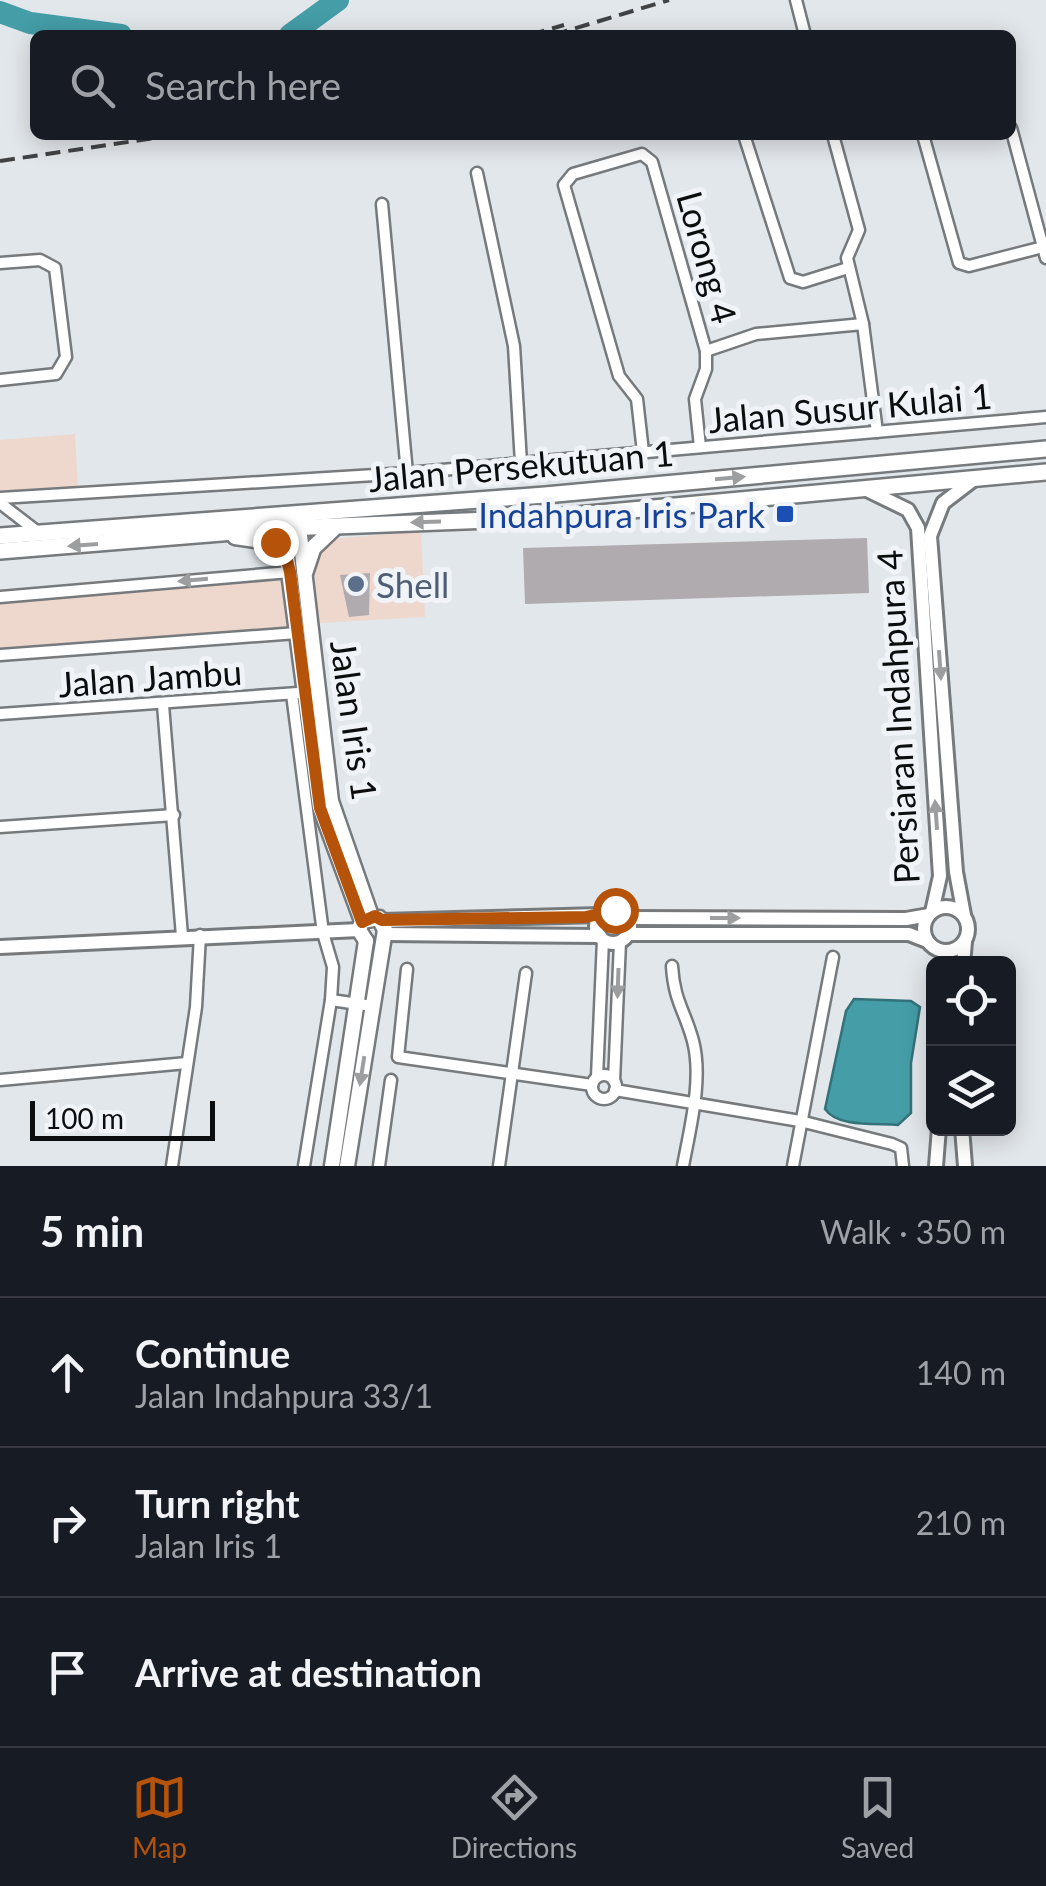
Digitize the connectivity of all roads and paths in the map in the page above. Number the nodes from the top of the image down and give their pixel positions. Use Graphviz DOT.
graph roads {
  1 [pos="796,0"];
  2 [pos="805,30"];
  3 [pos="746,140"];
  4 [pos="834,140"];
  5 [pos="924,140"];
  6 [pos="1014,140"];
  7 [pos="477,173"];
  8 [pos="382,204"];
  9 [pos="1045,252"];
  10 [pos="0,264"];
  11 [pos="848,268"];
  12 [pos="863,324"];
  13 [pos="706,351"];
  14 [pos="0,380"];
  15 [pos="1046,417"];
  16 [pos="877,432"];
  17 [pos="700,448"];
  18 [pos="1046,449"];
  19 [pos="643,452"];
  20 [pos="522,463"];
  21 [pos="1046,472"];
  22 [pos="406,473"];
  23 [pos="972,480"];
  24 [pos="865,489"];
  25 [pos="0,500"];
  26 [pos="284,514"];
  27 [pos="335,527"];
  28 [pos="299,528"];
  29 [pos="39,533"];
  30 [pos="0,536"];
  31 [pos="215,536"];
  32 [pos="0,551"];
  33 [pos="297,572"];
  34 [pos="0,587"];
  35 [pos="14,596"];
  36 [pos="0,597"];
  37 [pos="297,633"];
  38 [pos="0,655"];
  39 [pos="298,693"];
  40 [pos="163,705"];
  41 [pos="0,714"];
  42 [pos="174,815"];
  43 [pos="0,827"];
  44 [pos="931,913"];
  45 [pos="964,915"];
  46 [pos="600,916"];
  47 [pos="628,918"];
  48 [pos="372,929"];
  49 [pos="323,933"];
  50 [pos="182,936"];
  51 [pos="200,936"];
  52 [pos="601,938"];
  53 [pos="624,938"];
  54 [pos="964,942"];
  55 [pos="0,948"];
  56 [pos="935,951"];
  57 [pos="833,956"];
  58 [pos="963,956"];
  59 [pos="672,966"];
  60 [pos="407,969"];
  61 [pos="526,973"];
  62 [pos="331,1000"];
  63 [pos="356,1004"];
  64 [pos="372,1006"];
  65 [pos="187,1063"];
  66 [pos="511,1074"];
  67 [pos="0,1080"];
  68 [pos="391,1080"];
  69 [pos="594,1081"];
  70 [pos="615,1086"];
  71 [pos="694,1102"];
  72 [pos="800,1121"];
  73 [pos="938,1136"];
  74 [pos="963,1136"];
  75 [pos="172,1166"];
  76 [pos="304,1166"];
  77 [pos="332,1166"];
  78 [pos="347,1166"];
  79 [pos="379,1166"];
  80 [pos="499,1166"];
  81 [pos="684,1166"];
  82 [pos="793,1166"];
  83 [pos="902,1166"];
  84 [pos="936,1166"];
  85 [pos="965,1166"];
  1 -- 2 [label="street"];
  3 -- 11 [label="street"];
  4 -- 11 [label="street"];
  5 -- 9 [label="street"];
  6 -- 9 [label="street"];
  7 -- 20 [label="street"];
  8 -- 22 [label="street"];
  10 -- 14 [label="street"];
  11 -- 12 [label="street"];
  12 -- 13 [label="street"];
  12 -- 16 [label="street"];
  13 -- 17 [label="street, Lorong 4"];
  13 -- 19 [label="street, Lorong 4"];
  15 -- 16 [label="street, Jalan Susur Kulai 1"];
  16 -- 17 [label="street, Jalan Susur Kulai 1"];
  17 -- 19 [label="street, Jalan Susur Kulai 1"];
  26 -- 18 [label="highway, Jalan Persekutuan 1, one-way"];
  19 -- 20 [label="street, Jalan Susur Kulai 1"];
  20 -- 22 [label="street, Jalan Susur Kulai 1"];
  21 -- 23 [label="highway, Jalan Persekutuan 1"];
  22 -- 25 [label="street, Jalan Susur Kulai 1"];
  23 -- 24 [label="highway, Jalan Persekutuan 1"];
  23 -- 45 [label="street, Persiaran Indahpura 4, one-way"];
  24 -- 27 [label="highway, Jalan Persekutuan 1, one-way"];
  44 -- 24 [label="street, Persiaran Indahpura 4, one-way"];
  25 -- 29 [label="street"];
  26 -- 28 [label="highway"];
  26 -- 29 [label="highway, Jalan Persekutuan 1"];
  27 -- 28 [label="highway, Jalan Persekutuan 1"];
  27 -- 33 [label="highway"];
  28 -- 31 [label="highway, Jalan Persekutuan 1"];
  28 -- 33 [label="main road, Jalan Iris 1"];
  29 -- 30 [label="highway, Jalan Persekutuan 1"];
  31 -- 32 [label="highway, Jalan Persekutuan 1, one-way"];
  31 -- 33 [label="main road"];
  33 -- 35 [label="street, one-way"];
  33 -- 37 [label="main road, Jalan Iris 1"];
  33 -- 48 [label="main road, Jalan Iris 1"];
  34 -- 35 [label="street"];
  35 -- 36 [label="street"];
  37 -- 38 [label="street"];
  37 -- 39 [label="main road, Jalan Iris 1"];
  39 -- 40 [label="street, Jalan Jambu"];
  39 -- 48 [label="main road, Jalan Iris 1"];
  39 -- 49 [label="street"];
  40 -- 41 [label="street, Jalan Jambu"];
  40 -- 42 [label="street"];
  42 -- 43 [label="street"];
  42 -- 50 [label="street"];
  44 -- 45 [label="street, Persiaran Indahpura 4"];
  47 -- 44 [label="street, one-way"];
  44 -- 56 [label="street, Persiaran Indahpura 4"];
  45 -- 54 [label="street, Persiaran Indahpura 4"];
  46 -- 47 [label="street"];
  46 -- 48 [label="street"];
  46 -- 52 [label="street"];
  47 -- 53 [label="street"];
  48 -- 49 [label="street"];
  48 -- 52 [label="street"];
  48 -- 63 [label="main road"];
  48 -- 64 [label="main road"];
  49 -- 51 [label="street"];
  49 -- 62 [label="street"];
  50 -- 51 [label="street"];
  50 -- 55 [label="street"];
  51 -- 65 [label="street"];
  52 -- 53 [label="street"];
  52 -- 69 [label="street"];
  53 -- 56 [label="street"];
  53 -- 70 [label="street, one-way"];
  54 -- 56 [label="street"];
  54 -- 58 [label="street, Persiaran Indahpura 4"];
  57 -- 72 [label="street"];
  59 -- 71 [label="street"];
  60 -- 66 [label="street"];
  61 -- 66 [label="street"];
  62 -- 63 [label="street"];
  62 -- 76 [label="street"];
  63 -- 64 [label="street"];
  63 -- 77 [label="main road"];
  64 -- 78 [label="main road, one-way"];
  65 -- 67 [label="street"];
  65 -- 75 [label="street"];
  66 -- 69 [label="street"];
  66 -- 80 [label="street"];
  68 -- 79 [label="street"];
  69 -- 70 [label="street"];
  69 -- 70 [label="street"];
  70 -- 71 [label="street"];
  71 -- 72 [label="street"];
  71 -- 81 [label="street"];
  72 -- 82 [label="street"];
  72 -- 83 [label="street"];
  73 -- 84 [label="street"];
  74 -- 85 [label="street"];
}
